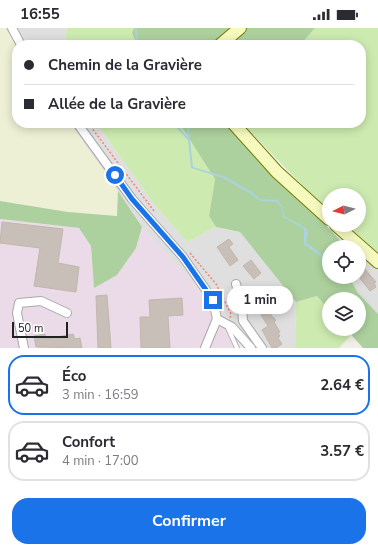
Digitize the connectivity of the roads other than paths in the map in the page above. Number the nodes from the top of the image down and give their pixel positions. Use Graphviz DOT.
graph roads {
  1 [pos="12,28"];
  2 [pos="240,28"];
  3 [pos="18,40"];
  4 [pos="226,40"];
  5 [pos="82,128"];
  6 [pos="237,128"];
  7 [pos="322,213"];
  8 [pos="344,232"];
  9 [pos="378,262"];
  10 [pos="236,284"];
  11 [pos="67,313"];
  12 [pos="217,319"];
  13 [pos="243,321"];
  14 [pos="229,327"];
  15 [pos="24,348"];
  16 [pos="205,348"];
  17 [pos="237,348"];
  18 [pos="251,348"];
  19 [pos="262,348"];
  1 -- 3 [label="street"];
  2 -- 4 [label="street"];
  5 -- 12 [label="street"];
  6 -- 7 [label="street"];
  8 -- 9 [label="street"];
  10 -- 13 [label="street"];
  11 -- 15 [label="street"];
  12 -- 14 [label="street"];
  12 -- 16 [label="street"];
  13 -- 14 [label="street"];
  13 -- 19 [label="street"];
  14 -- 17 [label="lane"];
  14 -- 18 [label="street"];
}
